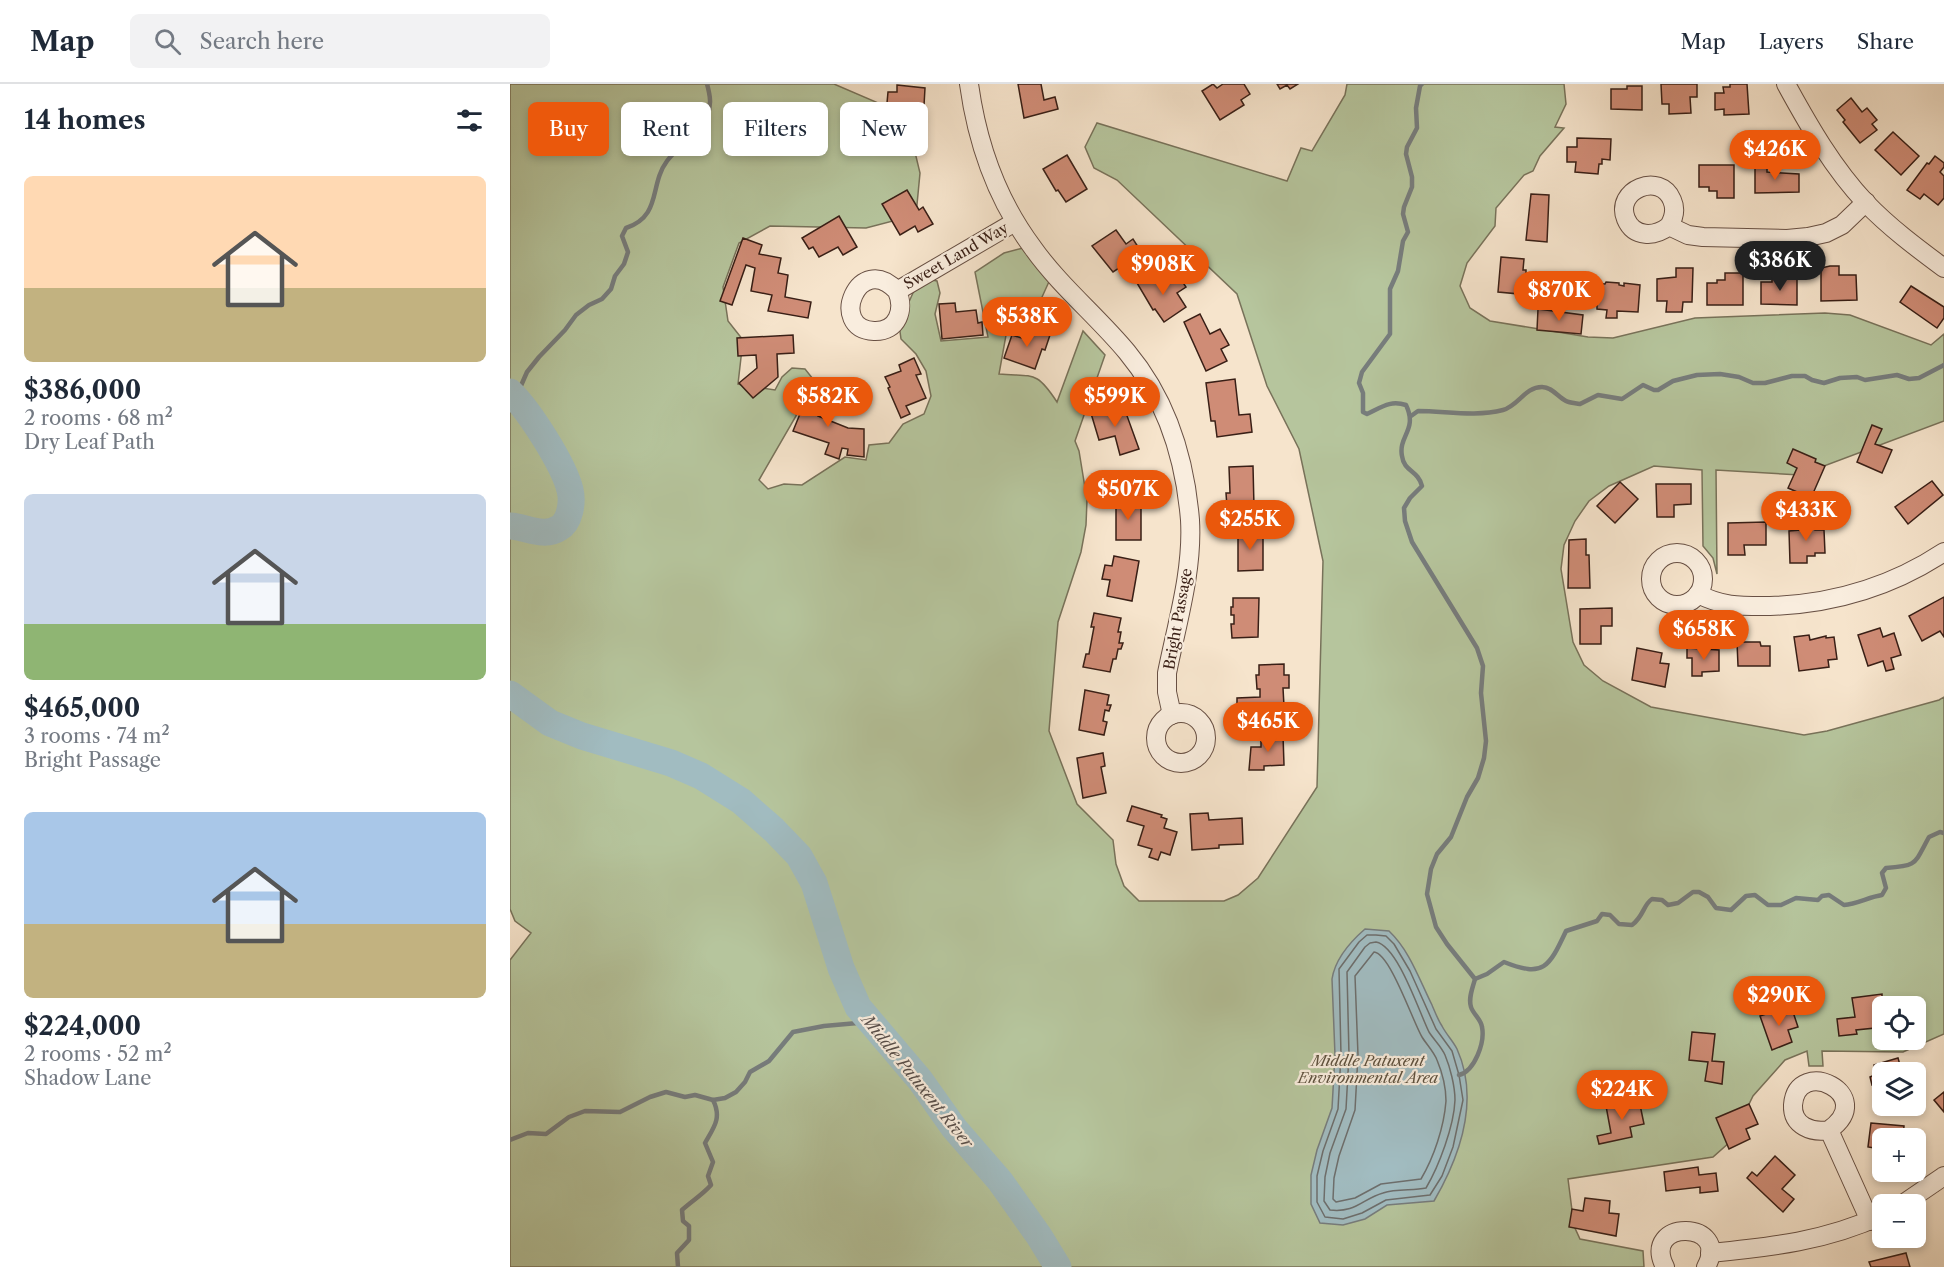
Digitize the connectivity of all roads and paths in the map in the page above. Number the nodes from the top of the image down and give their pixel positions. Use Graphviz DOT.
graph roads {
  1 [pos="969,84"];
  2 [pos="1786,84"];
  3 [pos="1866,202"];
  4 [pos="1015,222"];
  5 [pos="1669,226"];
  6 [pos="1944,268"];
  7 [pos="897,291"];
  8 [pos="1944,552"];
  9 [pos="1698,594"];
  10 [pos="1172,715"];
  11 [pos="1829,1130"];
  12 [pos="1944,1176"];
  13 [pos="1918,1194"];
  14 [pos="1872,1211"];
  15 [pos="1872,1220"];
  16 [pos="1708,1260"];
  17 [pos="1665,1267"];
  1 -- 4 [label="street, Bright Passage"];
  2 -- 3 [label="street"];
  3 -- 5 [label="street"];
  3 -- 6 [label="street"];
  4 -- 7 [label="street, Sweet Land Way"];
  4 -- 10 [label="street, Bright Passage"];
  8 -- 9 [label="street"];
  11 -- 14 [label="street"];
  12 -- 13 [label="street"];
  15 -- 16 [label="street"];
  16 -- 17 [label="street"];
}
